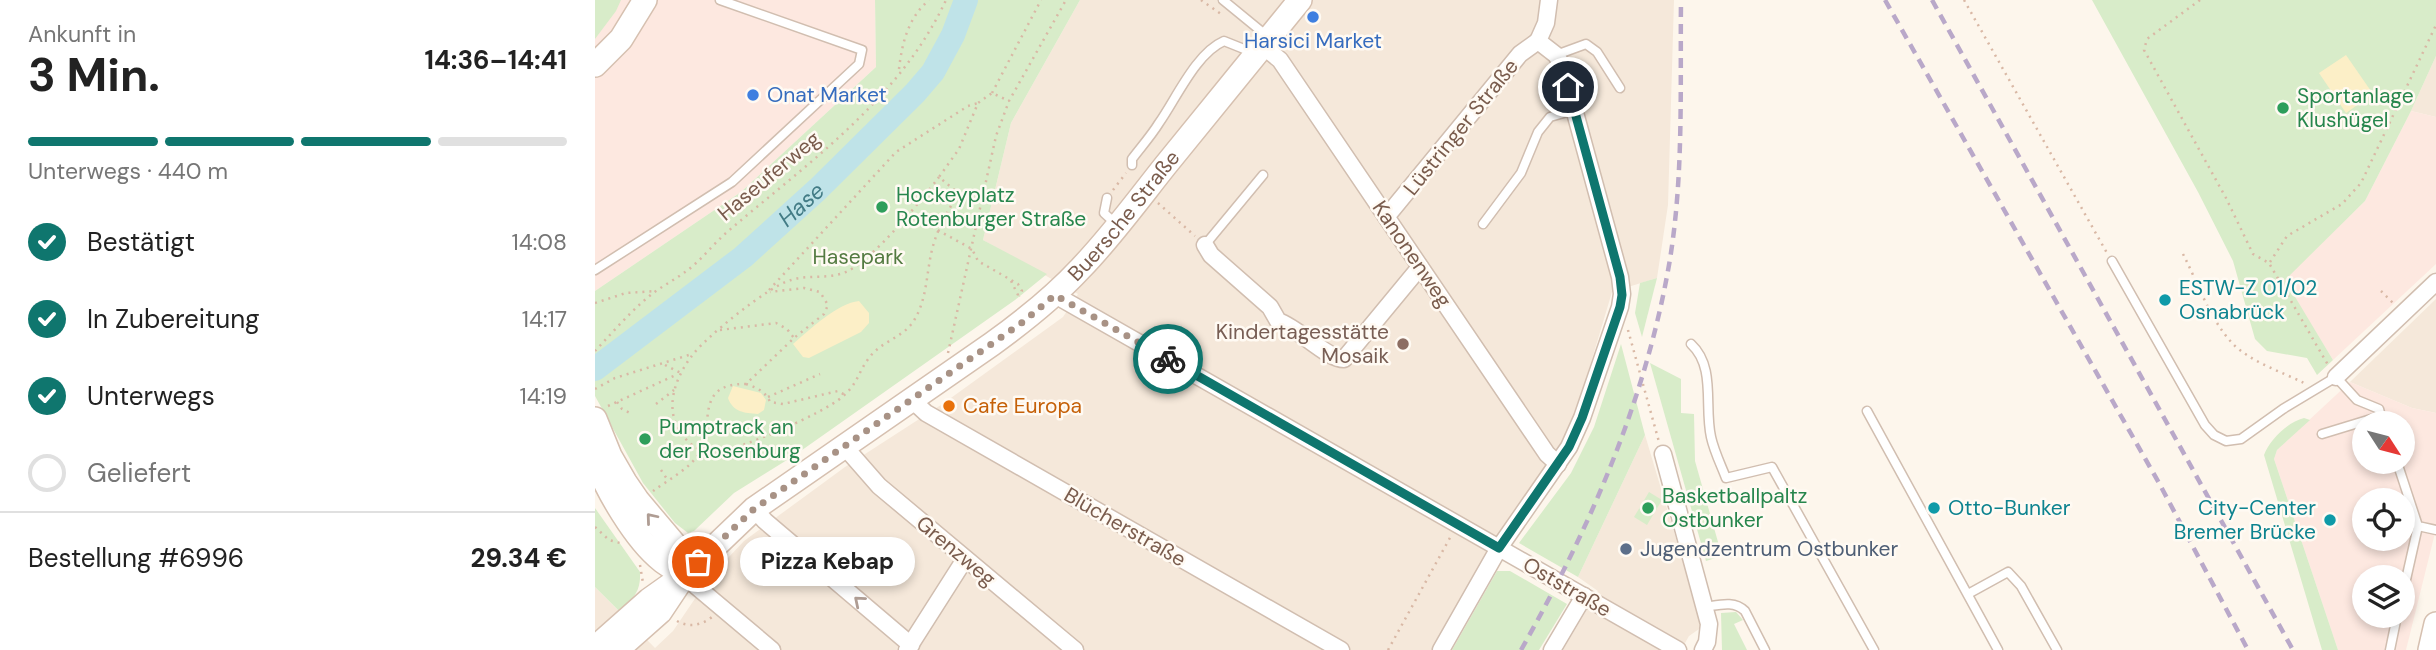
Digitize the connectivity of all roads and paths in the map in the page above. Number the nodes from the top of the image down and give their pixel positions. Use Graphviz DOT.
graph roads {
  1 [pos="645,0"];
  2 [pos="720,0"];
  3 [pos="929,0"];
  4 [pos="946,0"];
  5 [pos="1041,0"];
  6 [pos="1066,0"];
  7 [pos="1223,0"];
  8 [pos="1300,0"];
  9 [pos="1549,0"];
  10 [pos="1963,0"];
  11 [pos="2200,0"];
  12 [pos="2436,25"];
  13 [pos="1538,41"];
  14 [pos="1262,47"];
  15 [pos="1556,55"];
  16 [pos="595,65"];
  17 [pos="898,72"];
  18 [pos="1620,88"];
  19 [pos="992,93"];
  20 [pos="1009,102"];
  21 [pos="978,103"];
  22 [pos="1574,110"];
  23 [pos="1132,165"];
  24 [pos="1263,175"];
  25 [pos="939,177"];
  26 [pos="1107,198"];
  27 [pos="1156,202"];
  28 [pos="906,216"];
  29 [pos="1387,216"];
  30 [pos="1483,224"];
  31 [pos="1117,225"];
  32 [pos="938,230"];
  33 [pos="1205,245"];
  34 [pos="972,249"];
  35 [pos="2183,254"];
  36 [pos="2112,261"];
  37 [pos="2269,263"];
  38 [pos="1420,267"];
  39 [pos="595,270"];
  40 [pos="2436,282"];
  41 [pos="656,291"];
  42 [pos="2381,291"];
  43 [pos="767,292"];
  44 [pos="1055,295"];
  45 [pos="1019,296"];
  46 [pos="595,303"];
  47 [pos="2395,306"];
  48 [pos="1620,307"];
  49 [pos="720,330"];
  50 [pos="794,338"];
  51 [pos="1691,344"];
  52 [pos="595,351"];
  53 [pos="947,353"];
  54 [pos="692,354"];
  55 [pos="664,365"];
  56 [pos="681,373"];
  57 [pos="820,373"];
  58 [pos="2336,377"];
  59 [pos="746,384"];
  60 [pos="595,389"];
  61 [pos="2317,389"];
  62 [pos="674,390"];
  63 [pos="845,394"];
  64 [pos="768,397"];
  65 [pos="912,400"];
  66 [pos="617,402"];
  67 [pos="656,404"];
  68 [pos="1867,411"];
  69 [pos="2379,411"];
  70 [pos="630,413"];
  71 [pos="597,415"];
  72 [pos="2352,427"];
  73 [pos="2322,434"];
  74 [pos="844,446"];
  75 [pos="701,451"];
  76 [pos="1663,454"];
  77 [pos="595,459"];
  78 [pos="1558,464"];
  79 [pos="660,470"];
  80 [pos="2401,474"];
  81 [pos="668,480"];
  82 [pos="648,495"];
  83 [pos="754,509"];
  84 [pos="1458,524"];
  85 [pos="2418,526"];
  86 [pos="595,527"];
  87 [pos="2436,530"];
  88 [pos="623,544"];
  89 [pos="1499,548"];
  90 [pos="965,559"];
  91 [pos="639,564"];
  92 [pos="2409,565"];
  93 [pos="684,576"];
  94 [pos="643,586"];
  95 [pos="1968,594"];
  96 [pos="1584,596"];
  97 [pos="1705,607"];
  98 [pos="673,617"];
  99 [pos="712,617"];
  100 [pos="2436,624"];
  101 [pos="2395,628"];
  102 [pos="595,648"];
  103 [pos="909,648"];
  104 [pos="617,650"];
  105 [pos="772,650"];
  106 [pos="1075,650"];
  107 [pos="1341,650"];
  108 [pos="1388,650"];
  109 [pos="1441,650"];
  110 [pos="1552,650"];
  111 [pos="1678,650"];
  112 [pos="1703,650"];
  113 [pos="1765,650"];
  114 [pos="1874,650"];
  115 [pos="1998,650"];
  116 [pos="2057,650"];
  117 [pos="2390,650"];
  118 [pos="2430,650"];
  1 -- 16 [label="main road"];
  2 -- 39 [label="lane"];
  3 -- 17 [label="path, Haseuferweg"];
  4 -- 17 [label="path"];
  5 -- 19 [label="path"];
  6 -- 20 [label="path"];
  7 -- 14 [label="lane"];
  8 -- 14 [label="main road, Buersche Straße"];
  9 -- 13 [label="street"];
  10 -- 36 [label="path"];
  11 -- 37 [label="path"];
  12 -- 37 [label="path"];
  13 -- 15 [label="street"];
  13 -- 29 [label="street, Lüstringer Straße"];
  14 -- 23 [label="lane"];
  14 -- 29 [label="street, Kanonenweg"];
  14 -- 31 [label="main road, Buersche Straße"];
  15 -- 18 [label="lane"];
  15 -- 22 [label="street"];
  17 -- 41 [label="path, Haseuferweg"];
  19 -- 20 [label="path"];
  19 -- 21 [label="path"];
  20 -- 34 [label="path"];
  21 -- 25 [label="path"];
  21 -- 43 [label="path"];
  22 -- 30 [label="lane"];
  22 -- 48 [label="street"];
  23 -- 26 [label="path"];
  24 -- 33 [label="lane"];
  25 -- 28 [label="path"];
  25 -- 32 [label="path"];
  26 -- 31 [label="lane"];
  27 -- 33 [label="path"];
  28 -- 32 [label="path"];
  28 -- 43 [label="path"];
  29 -- 38 [label="street, Kanonenweg"];
  31 -- 44 [label="main road, Buersche Straße"];
  32 -- 34 [label="path"];
  32 -- 63 [label="path"];
  33 -- 38 [label="street"];
  34 -- 45 [label="path"];
  34 -- 53 [label="path"];
  35 -- 61 [label="path"];
  36 -- 61 [label="lane"];
  37 -- 58 [label="path"];
  38 -- 78 [label="street, Kanonenweg"];
  40 -- 58 [label="street"];
  41 -- 46 [label="path"];
  41 -- 52 [label="path, Haseuferweg"];
  42 -- 47 [label="path"];
  43 -- 49 [label="path"];
  43 -- 50 [label="path"];
  44 -- 65 [label="main road, Buersche Straße"];
  44 -- 84 [label="street, Oststraße"];
  48 -- 76 [label="path"];
  48 -- 78 [label="street"];
  49 -- 50 [label="path"];
  49 -- 54 [label="path"];
  50 -- 59 [label="path"];
  51 -- 114 [label="lane"];
  54 -- 55 [label="path"];
  54 -- 56 [label="path"];
  55 -- 56 [label="path"];
  55 -- 60 [label="path"];
  56 -- 62 [label="path"];
  56 -- 66 [label="path"];
  57 -- 64 [label="path"];
  58 -- 61 [label="lane"];
  58 -- 69 [label="lane"];
  59 -- 64 [label="path"];
  59 -- 75 [label="path"];
  62 -- 67 [label="path"];
  62 -- 75 [label="path"];
  63 -- 64 [label="path"];
  63 -- 75 [label="path"];
  65 -- 74 [label="main road, Buersche Straße"];
  65 -- 107 [label="street, Blücherstraße"];
  66 -- 70 [label="path"];
  66 -- 71 [label="path"];
  68 -- 95 [label="lane"];
  93 -- 71 [label="main road, one-way"];
  72 -- 73 [label="lane"];
  74 -- 83 [label="main road, Buersche Straße"];
  74 -- 90 [label="street, Grenzweg"];
  75 -- 81 [label="path"];
  76 -- 97 [label="street"];
  77 -- 93 [label="main road"];
  78 -- 89 [label="street"];
  79 -- 81 [label="path"];
  80 -- 85 [label="lane"];
  81 -- 82 [label="path"];
  83 -- 93 [label="main road, Buersche Straße"];
  103 -- 83 [label="street, one-way"];
  84 -- 89 [label="street, Oststraße"];
  84 -- 108 [label="path"];
  85 -- 87 [label="lane"];
  85 -- 92 [label="lane"];
  86 -- 88 [label="path"];
  89 -- 96 [label="street, Oststraße"];
  89 -- 109 [label="street"];
  90 -- 103 [label="street"];
  90 -- 106 [label="street, Grenzweg"];
  91 -- 94 [label="path"];
  93 -- 102 [label="main road"];
  93 -- 104 [label="main road"];
  93 -- 105 [label="street"];
  95 -- 115 [label="lane"];
  95 -- 116 [label="lane"];
  96 -- 110 [label="street"];
  96 -- 111 [label="street, Oststraße"];
  97 -- 112 [label="street"];
  97 -- 113 [label="lane"];
  98 -- 99 [label="path"];
  100 -- 118 [label="main road"];
  101 -- 117 [label="lane"];
}
